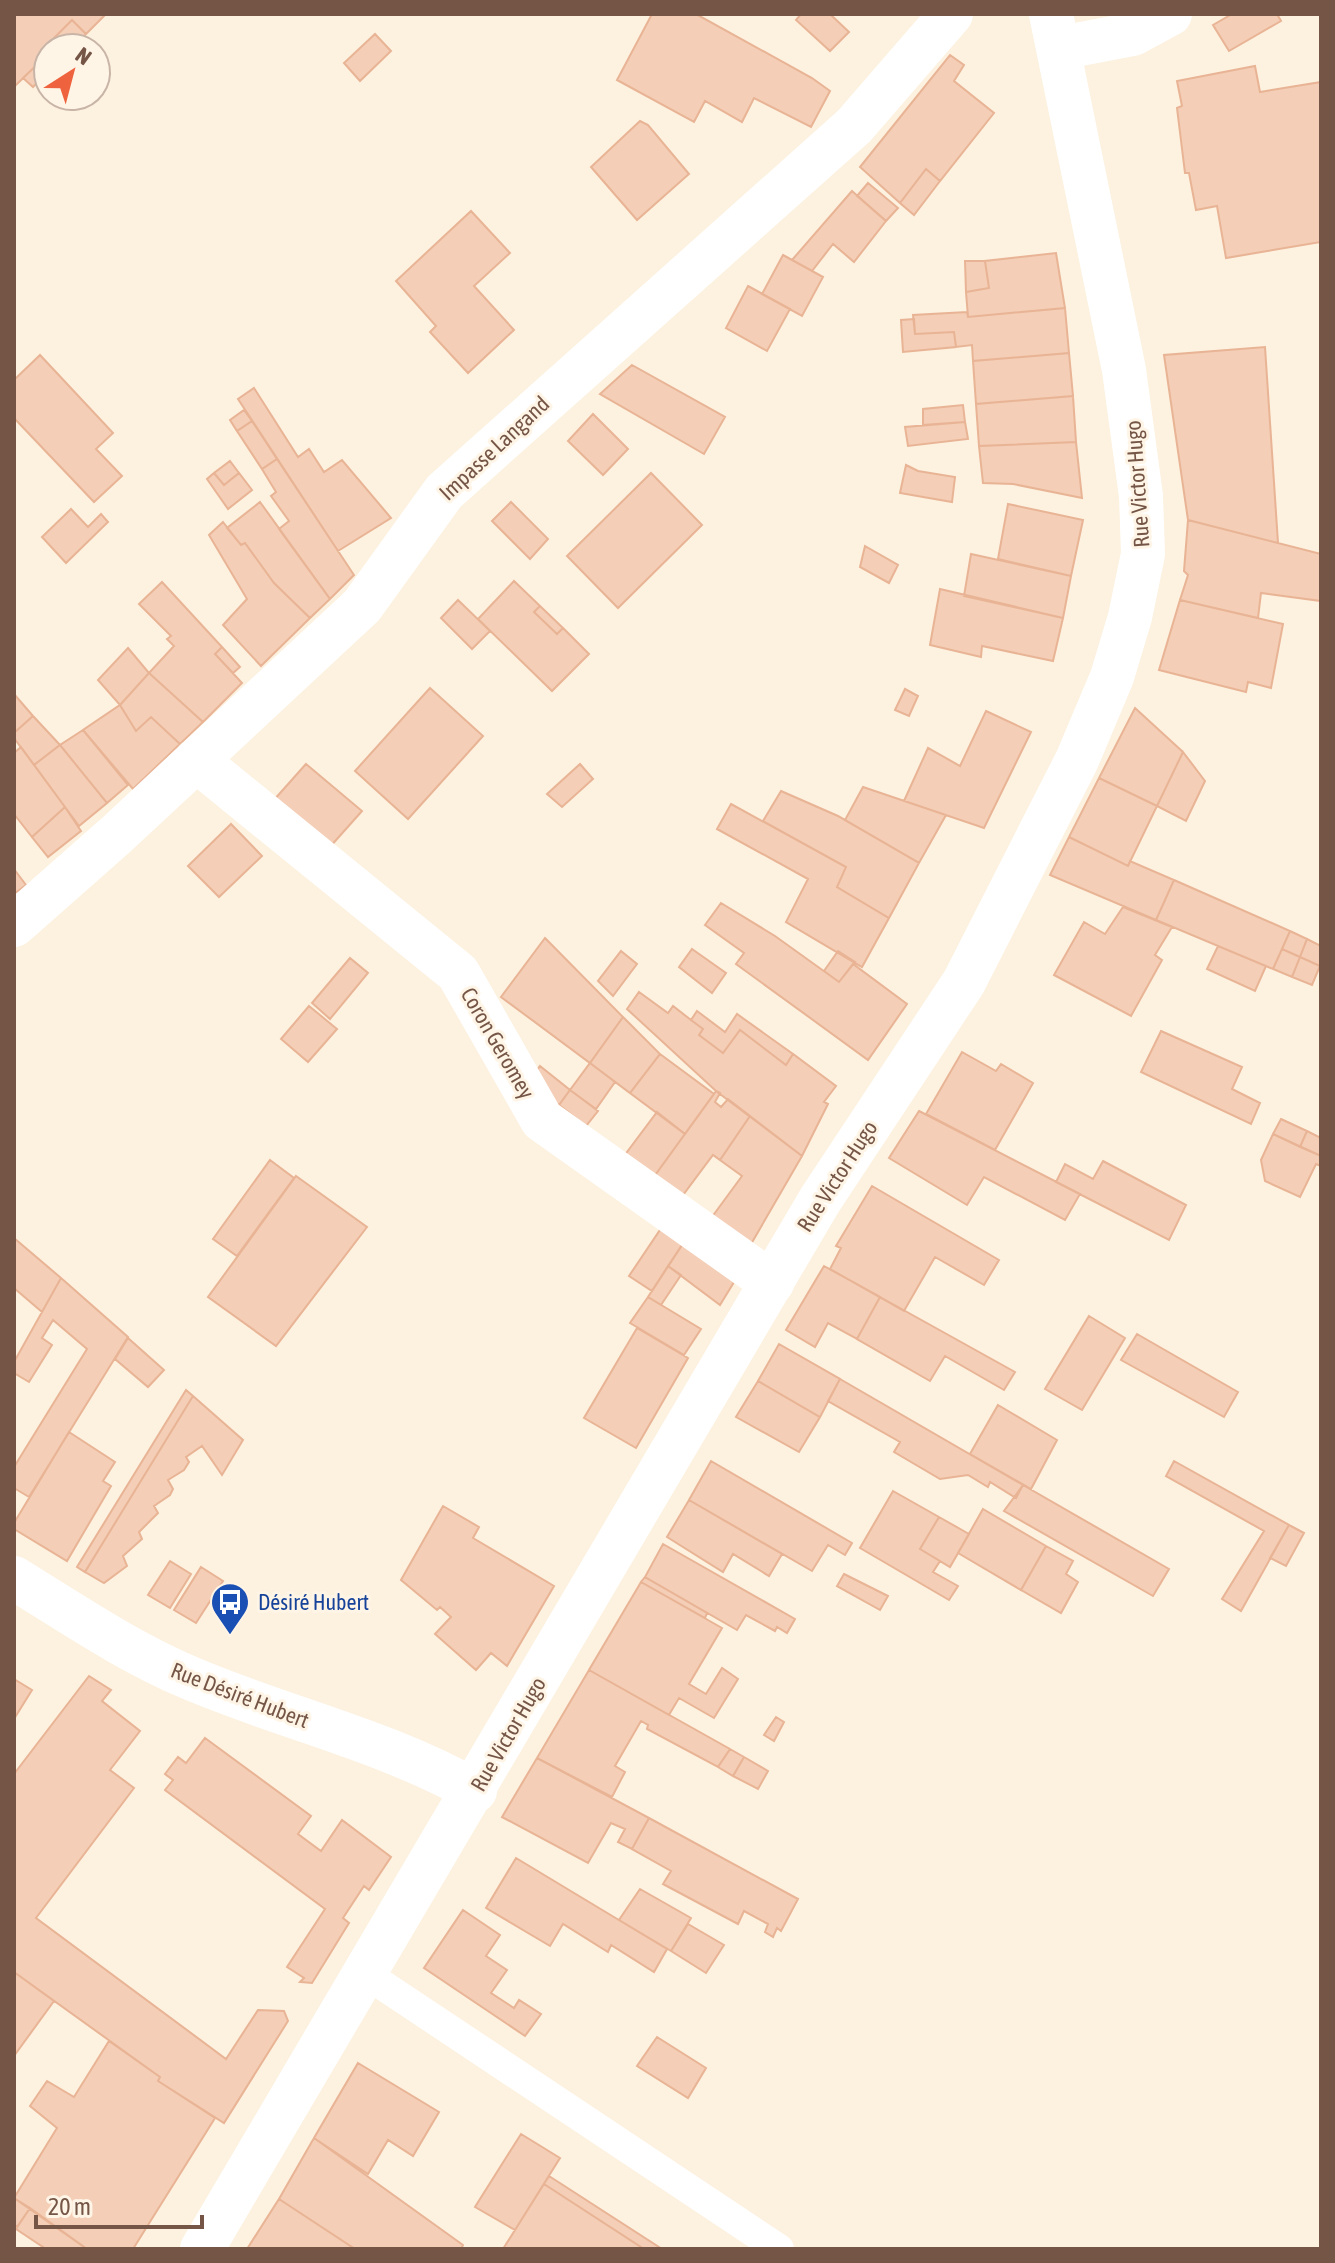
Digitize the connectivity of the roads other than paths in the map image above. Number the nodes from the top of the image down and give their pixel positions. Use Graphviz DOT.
graph roads {
  1 [pos="951,14"];
  2 [pos="1170,14"];
  3 [pos="1056,31"];
  4 [pos="196,760"];
  5 [pos="14,925"];
  6 [pos="772,1283"];
  7 [pos="14,1578"];
  8 [pos="475,1791"];
  9 [pos="366,1974"];
  10 [pos="202,2249"];
  11 [pos="779,2249"];
  1 -- 4 [label="street, Impasse Langand"];
  2 -- 3 [label="street"];
  3 -- 6 [label="street, Rue Victor Hugo"];
  4 -- 5 [label="street, Impasse Langand"];
  4 -- 6 [label="street, Coron Geromey"];
  6 -- 8 [label="street, Rue Victor Hugo"];
  7 -- 8 [label="street, Rue Désiré Hubert"];
  8 -- 9 [label="street, Rue Victor Hugo"];
  9 -- 10 [label="street, Rue Victor Hugo"];
  9 -- 11 [label="lane"];
}
